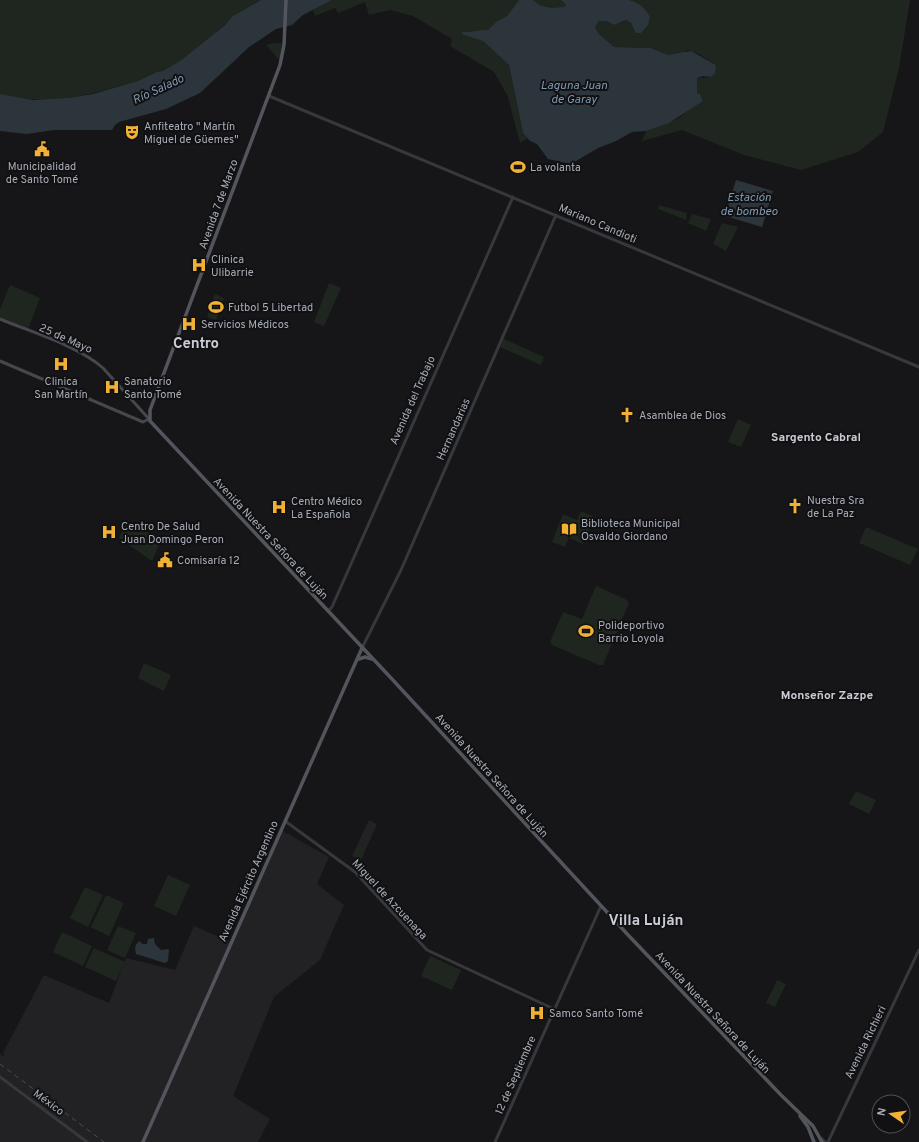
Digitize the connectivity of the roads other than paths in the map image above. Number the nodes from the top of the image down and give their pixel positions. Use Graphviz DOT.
graph roads {
  1 [pos="286,0"];
  2 [pos="269,96"];
  3 [pos="512,197"];
  4 [pos="556,215"];
  5 [pos="0,319"];
  6 [pos="0,361"];
  7 [pos="919,367"];
  8 [pos="149,419"];
  9 [pos="328,611"];
  10 [pos="362,648"];
  11 [pos="358,660"];
  12 [pos="374,660"];
  13 [pos="346,685"];
  14 [pos="285,820"];
  15 [pos="601,906"];
  16 [pos="919,950"];
  17 [pos="554,1008"];
  18 [pos="0,1077"];
  19 [pos="794,1109"];
  20 [pos="821,1139"];
  21 [pos="814,1140"];
  22 [pos="87,1142"];
  23 [pos="142,1142"];
  24 [pos="495,1142"];
  25 [pos="826,1142"];
  1 -- 2 [label="main road, Avenida 7 de Marzo"];
  2 -- 3 [label="street, Mariano Candioti"];
  2 -- 8 [label="main road, Avenida 7 de Marzo"];
  3 -- 4 [label="street, Mariano Candioti"];
  3 -- 9 [label="street, Avenida del Trabajo"];
  4 -- 7 [label="street, Mariano Candioti"];
  4 -- 10 [label="street, Hernandarias"];
  5 -- 8 [label="main road, 25 de Mayo"];
  6 -- 8 [label="main road"];
  8 -- 9 [label="main road, Avenida Nuestra Señora de Luján"];
  9 -- 10 [label="main road, Avenida Nuestra Señora de Luján"];
  10 -- 11 [label="main road, Avenida Ejército Argentino"];
  10 -- 12 [label="main road, Avenida Nuestra Señora de Luján"];
  10 -- 13 [label="main road, Avenida Ejército Argentino"];
  11 -- 12 [label="main road"];
  11 -- 13 [label="main road, Avenida Ejército Argentino"];
  12 -- 15 [label="main road, Avenida Nuestra Señora de Luján"];
  13 -- 14 [label="main road, Avenida Ejército Argentino"];
  14 -- 17 [label="street, Miguel de Azcuenaga"];
  14 -- 23 [label="main road, Avenida Ejército Argentino"];
  15 -- 17 [label="street, 12 de Septiembre"];
  15 -- 19 [label="main road, Avenida Nuestra Señora de Luján"];
  16 -- 25 [label="street, Avenida Richieri"];
  17 -- 24 [label="street, 12 de Septiembre"];
  18 -- 22 [label="street, México"];
  19 -- 20 [label="main road, Avenida Nuestra Señora de Luján"];
  19 -- 21 [label="main road"];
  20 -- 21 [label="main road"];
  20 -- 25 [label="street"];
}
